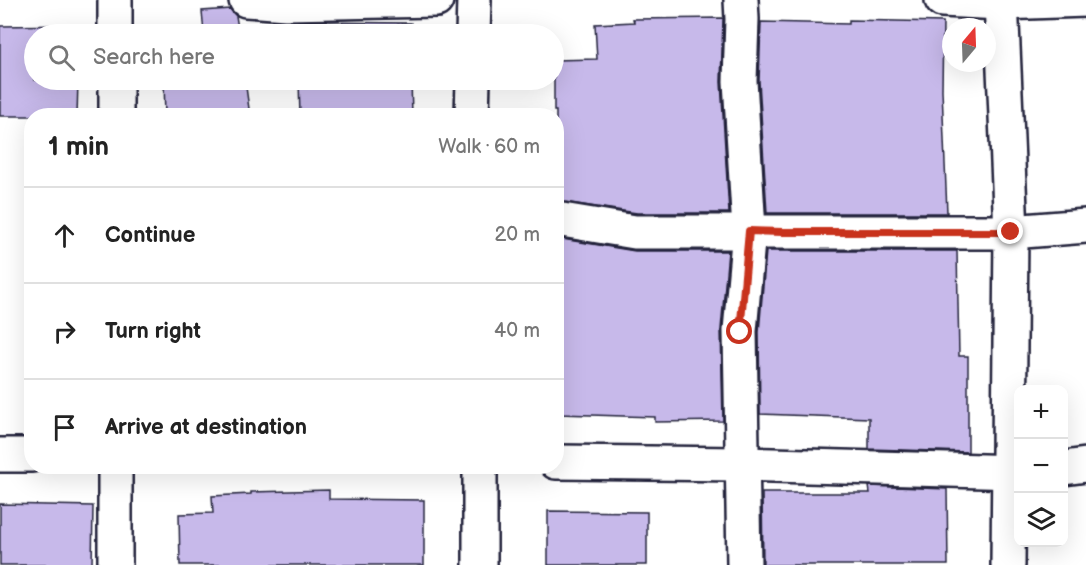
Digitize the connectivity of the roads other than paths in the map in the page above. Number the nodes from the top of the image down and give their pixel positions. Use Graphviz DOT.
graph roads {
  1 [pos="115,0"];
  2 [pos="246,0"];
  3 [pos="436,0"];
  4 [pos="474,0"];
  5 [pos="741,0"];
  6 [pos="942,0"];
  7 [pos="1086,0"];
  8 [pos="1001,2"];
  9 [pos="115,24"];
  10 [pos="473,24"];
  11 [pos="116,90"];
  12 [pos="473,90"];
  13 [pos="116,108"];
  14 [pos="472,108"];
  15 [pos="564,220"];
  16 [pos="1086,226"];
  17 [pos="749,231"];
  18 [pos="1011,232"];
  19 [pos="0,455"];
  20 [pos="24,455"];
  21 [pos="564,462"];
  22 [pos="741,464"];
  23 [pos="1086,465"];
  24 [pos="1068,467"];
  25 [pos="1014,472"];
  26 [pos="115,474"];
  27 [pos="480,474"];
  28 [pos="115,565"];
  29 [pos="480,565"];
  30 [pos="744,565"];
  31 [pos="1008,565"];
  1 -- 9 [label="street"];
  2 -- 3 [label="street"];
  4 -- 10 [label="street"];
  5 -- 17 [label="street"];
  6 -- 8 [label="street"];
  7 -- 8 [label="street"];
  8 -- 18 [label="street"];
  11 -- 13 [label="street"];
  12 -- 14 [label="street"];
  15 -- 17 [label="street"];
  16 -- 18 [label="street"];
  17 -- 18 [label="street"];
  17 -- 22 [label="street"];
  18 -- 25 [label="street"];
  19 -- 20 [label="street"];
  21 -- 22 [label="street"];
  22 -- 25 [label="street"];
  22 -- 30 [label="street"];
  23 -- 24 [label="street"];
  25 -- 31 [label="street"];
  26 -- 28 [label="street"];
  27 -- 29 [label="street"];
}
